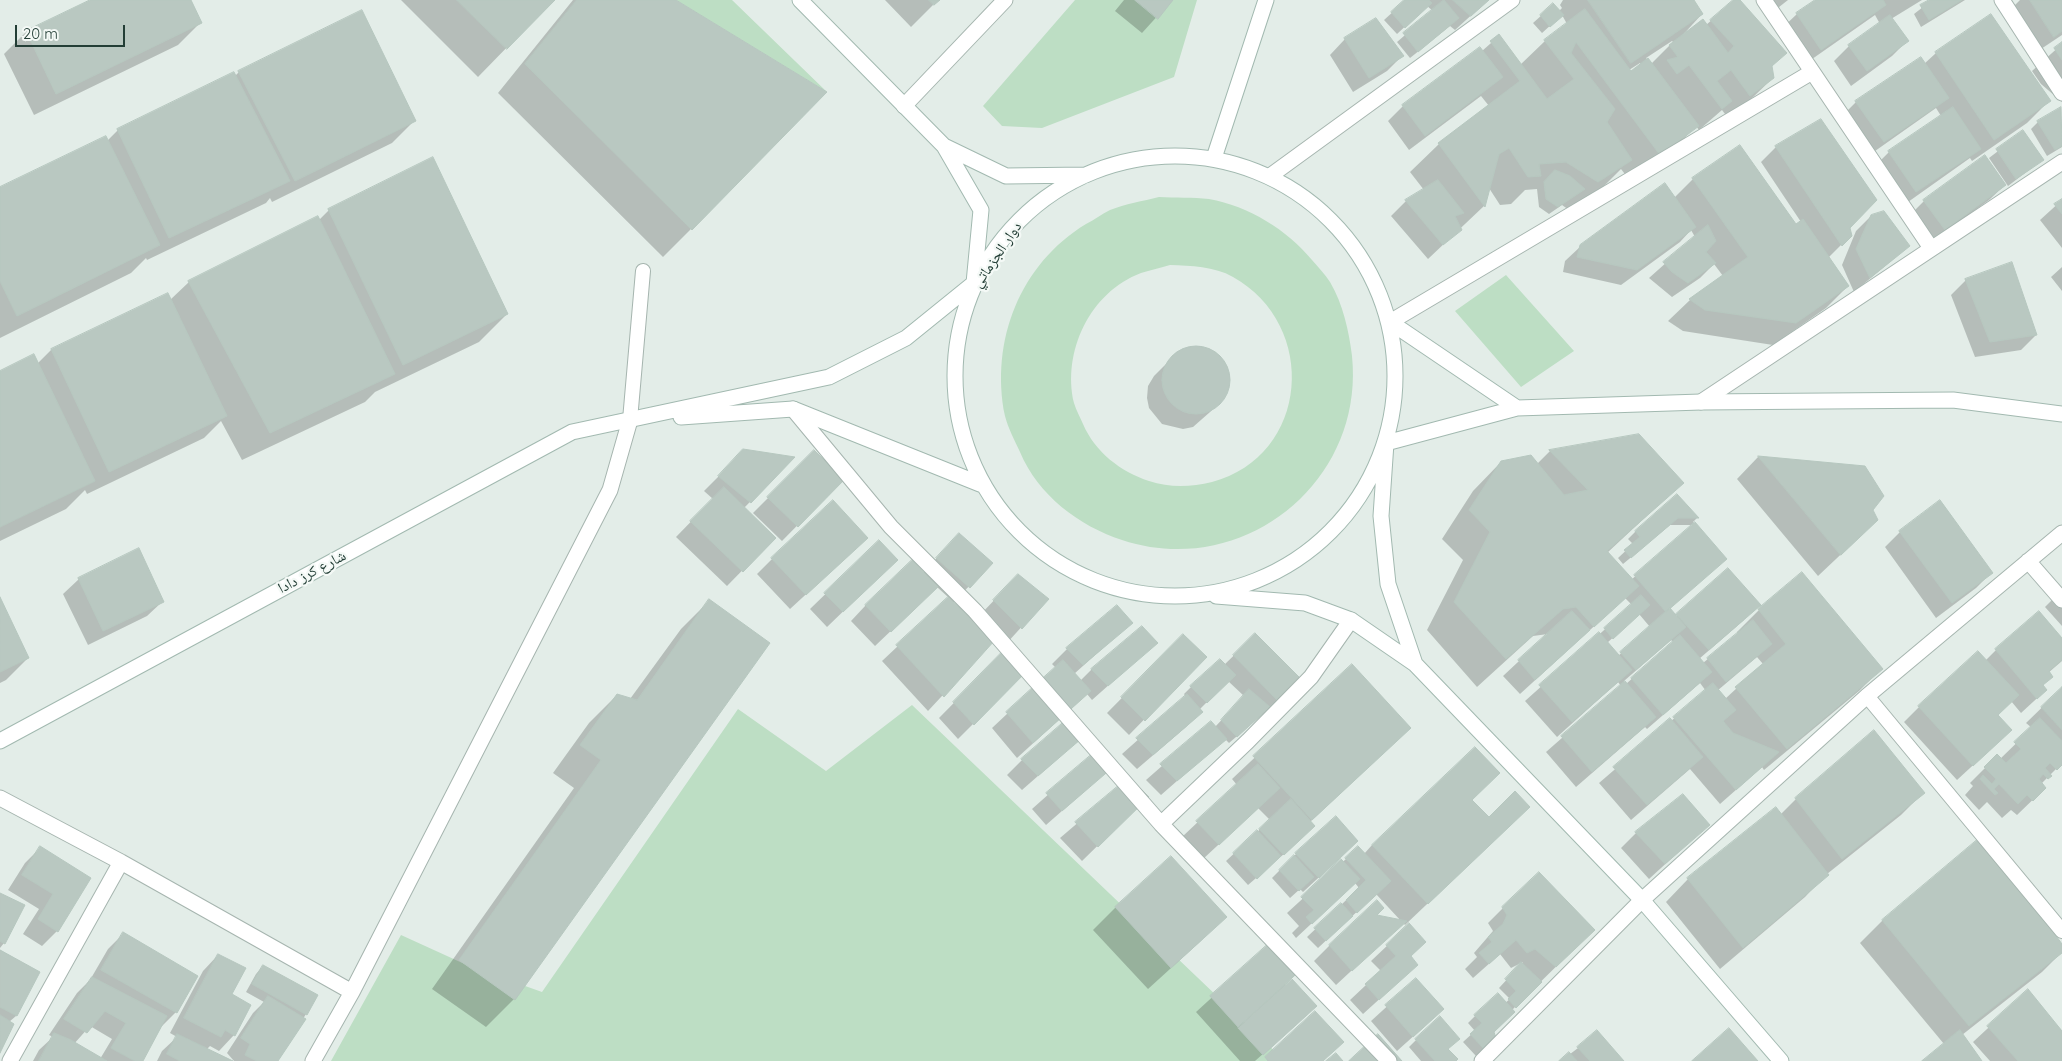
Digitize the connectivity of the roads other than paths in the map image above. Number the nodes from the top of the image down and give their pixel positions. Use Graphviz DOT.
graph roads {
  1 [pos="800,0"];
  2 [pos="1005,0"];
  3 [pos="1266,0"];
  4 [pos="1512,0"];
  5 [pos="1764,0"];
  6 [pos="2002,0"];
  7 [pos="1812,72"];
  8 [pos="2062,93"];
  9 [pos="904,106"];
  10 [pos="944,146"];
  11 [pos="1214,158"];
  12 [pos="2062,162"];
  13 [pos="1085,175"];
  14 [pos="1270,176"];
  15 [pos="1931,248"];
  16 [pos="643,271"];
  17 [pos="974,283"];
  18 [pos="1390,322"];
  19 [pos="1701,402"];
  20 [pos="1517,408"];
  21 [pos="793,409"];
  22 [pos="2062,414"];
  23 [pos="630,420"];
  24 [pos="1386,443"];
  25 [pos="980,484"];
  26 [pos="2062,533"];
  27 [pos="2028,560"];
  28 [pos="1207,595"];
  29 [pos="2062,600"];
  30 [pos="1352,620"];
  31 [pos="1415,664"];
  32 [pos="1867,696"];
  33 [pos="0,741"];
  34 [pos="0,798"];
  35 [pos="1161,824"];
  36 [pos="121,862"];
  37 [pos="1642,900"];
  38 [pos="2062,931"];
  39 [pos="352,992"];
  40 [pos="10,1061"];
  41 [pos="313,1061"];
  42 [pos="1389,1061"];
  43 [pos="1482,1061"];
  44 [pos="1781,1061"];
  1 -- 9 [label="main road"];
  2 -- 9 [label="main road"];
  3 -- 11 [label="main road"];
  4 -- 14 [label="main road"];
  5 -- 7 [label="main road"];
  6 -- 8 [label="main road"];
  7 -- 15 [label="main road"];
  7 -- 18 [label="main road"];
  9 -- 10 [label="main road"];
  10 -- 13 [label="main road"];
  10 -- 17 [label="main road"];
  11 -- 13 [label="main road, دوار الجزماتي"];
  11 -- 14 [label="main road, دوار الجزماتي"];
  12 -- 15 [label="main road"];
  13 -- 17 [label="main road, دوار الجزماتي"];
  14 -- 18 [label="main road, دوار الجزماتي"];
  15 -- 19 [label="main road"];
  16 -- 23 [label="lane"];
  17 -- 23 [label="main road"];
  17 -- 25 [label="main road, دوار الجزماتي"];
  18 -- 20 [label="main road"];
  18 -- 24 [label="main road, دوار الجزماتي"];
  19 -- 20 [label="main road"];
  19 -- 22 [label="main road"];
  20 -- 24 [label="main road"];
  21 -- 23 [label="main road"];
  21 -- 25 [label="main road"];
  21 -- 35 [label="main road"];
  23 -- 33 [label="main road, شارع كرز دادا"];
  23 -- 39 [label="main road"];
  24 -- 28 [label="main road, دوار الجزماتي"];
  24 -- 31 [label="main road"];
  25 -- 28 [label="main road, دوار الجزماتي"];
  26 -- 27 [label="main road"];
  27 -- 29 [label="main road"];
  27 -- 32 [label="main road"];
  28 -- 30 [label="main road"];
  30 -- 31 [label="main road"];
  30 -- 35 [label="main road"];
  31 -- 37 [label="main road"];
  32 -- 37 [label="main road"];
  32 -- 38 [label="lane"];
  34 -- 36 [label="main road"];
  35 -- 42 [label="main road"];
  36 -- 39 [label="main road"];
  36 -- 40 [label="main road"];
  37 -- 43 [label="main road"];
  37 -- 44 [label="main road"];
  39 -- 41 [label="main road"];
}
